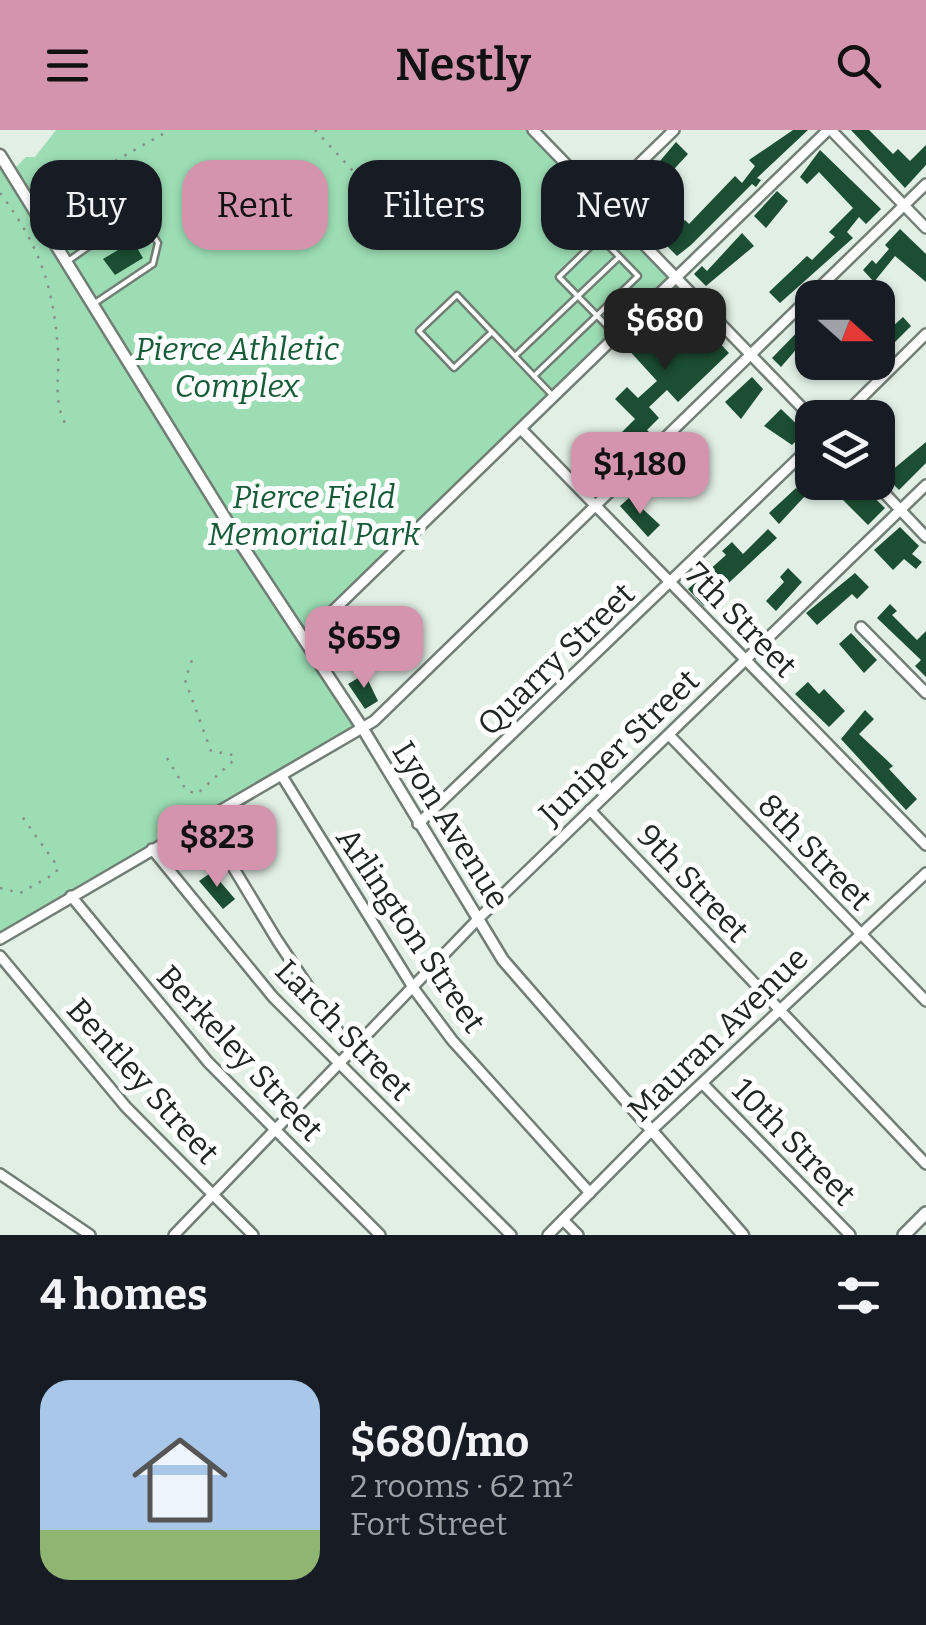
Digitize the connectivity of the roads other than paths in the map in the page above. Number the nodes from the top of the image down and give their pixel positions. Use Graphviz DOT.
graph roads {
  1 [pos="533,130"];
  2 [pos="674,130"];
  3 [pos="830,130"];
  4 [pos="0,155"];
  5 [pos="563,160"];
  6 [pos="643,160"];
  7 [pos="926,184"];
  8 [pos="904,205"];
  9 [pos="926,228"];
  10 [pos="587,250"];
  11 [pos="613,250"];
  12 [pos="649,250"];
  13 [pos="620,256"];
  14 [pos="68,261"];
  15 [pos="676,278"];
  16 [pos="578,296"];
  17 [pos="95,303"];
  18 [pos="596,315"];
  19 [pos="492,332"];
  20 [pos="926,334"];
  21 [pos="617,336"];
  22 [pos="752,354"];
  23 [pos="515,356"];
  24 [pos="534,376"];
  25 [pos="554,397"];
  26 [pos="795,400"];
  27 [pos="859,400"];
  28 [pos="522,428"];
  29 [pos="795,462"];
  30 [pos="926,485"];
  31 [pos="891,500"];
  32 [pos="595,506"];
  33 [pos="901,510"];
  34 [pos="926,537"];
  35 [pos="670,583"];
  36 [pos="861,627"];
  37 [pos="305,638"];
  38 [pos="745,660"];
  39 [pos="926,693"];
  40 [pos="363,729"];
  41 [pos="669,735"];
  42 [pos="282,776"];
  43 [pos="590,810"];
  44 [pos="204,819"];
  45 [pos="418,824"];
  46 [pos="926,844"];
  47 [pos="152,849"];
  48 [pos="926,873"];
  49 [pos="71,896"];
  50 [pos="480,917"];
  51 [pos="858,934"];
  52 [pos="0,939"];
  53 [pos="0,956"];
  54 [pos="414,990"];
  55 [pos="926,1001"];
  56 [pos="779,1010"];
  57 [pos="352,1052"];
  58 [pos="340,1064"];
  59 [pos="703,1084"];
  60 [pos="652,1130"];
  61 [pos="275,1131"];
  62 [pos="926,1164"];
  63 [pos="0,1174"];
  64 [pos="590,1192"];
  65 [pos="212,1195"];
  66 [pos="926,1213"];
  67 [pos="563,1220"];
  68 [pos="844,1233"];
  69 [pos="90,1235"];
  70 [pos="174,1235"];
  71 [pos="253,1235"];
  72 [pos="380,1235"];
  73 [pos="511,1235"];
  74 [pos="548,1235"];
  75 [pos="578,1235"];
  76 [pos="744,1235"];
  77 [pos="904,1235"];
  1 -- 5 [label="street"];
  2 -- 6 [label="street"];
  3 -- 8 [label="street"];
  3 -- 15 [label="street"];
  4 -- 14 [label="street, Lyon Avenue"];
  7 -- 8 [label="street"];
  8 -- 9 [label="street"];
  8 -- 22 [label="street"];
  10 -- 16 [label="lane"];
  11 -- 13 [label="lane"];
  12 -- 15 [label="street"];
  13 -- 16 [label="lane"];
  13 -- 18 [label="lane"];
  14 -- 17 [label="street, Lyon Avenue"];
  14 -- 17 [label="lane"];
  15 -- 21 [label="street"];
  15 -- 22 [label="street"];
  16 -- 18 [label="lane"];
  16 -- 23 [label="lane"];
  17 -- 37 [label="street, Lyon Avenue"];
  18 -- 21 [label="lane"];
  18 -- 24 [label="lane"];
  19 -- 19 [label="lane"];
  19 -- 23 [label="lane"];
  20 -- 27 [label="street"];
  21 -- 25 [label="street"];
  22 -- 26 [label="street"];
  22 -- 32 [label="street"];
  23 -- 24 [label="lane"];
  24 -- 25 [label="lane"];
  25 -- 28 [label="street"];
  28 -- 32 [label="street, 7th Street"];
  28 -- 37 [label="street"];
  29 -- 35 [label="street, Quarry Street"];
  30 -- 33 [label="street, Juniper Street"];
  31 -- 33 [label="street"];
  32 -- 35 [label="street, 7th Street"];
  32 -- 40 [label="street"];
  33 -- 34 [label="street"];
  33 -- 38 [label="street, Juniper Street"];
  35 -- 38 [label="street, 7th Street"];
  35 -- 45 [label="street, Quarry Street"];
  36 -- 39 [label="street"];
  37 -- 40 [label="street, Lyon Avenue"];
  38 -- 41 [label="street, Juniper Street"];
  38 -- 46 [label="street, 7th Street"];
  40 -- 42 [label="street"];
  40 -- 45 [label="street, Lyon Avenue"];
  41 -- 43 [label="street, Juniper Street"];
  41 -- 51 [label="street, 8th Street"];
  42 -- 44 [label="street"];
  42 -- 54 [label="street, Arlington Street"];
  43 -- 50 [label="street, Juniper Street"];
  43 -- 56 [label="street, 9th Street"];
  44 -- 47 [label="street"];
  44 -- 57 [label="street"];
  45 -- 50 [label="street, Lyon Avenue"];
  47 -- 49 [label="street"];
  47 -- 58 [label="street, Larch Street"];
  48 -- 51 [label="street, Mauran Avenue"];
  49 -- 52 [label="street"];
  49 -- 61 [label="street, Berkeley Street"];
  50 -- 54 [label="street, Juniper Street"];
  50 -- 60 [label="street, Lyon Avenue"];
  51 -- 55 [label="street, 8th Street"];
  51 -- 56 [label="street, Mauran Avenue"];
  53 -- 65 [label="street, Bentley Street"];
  54 -- 57 [label="street, Juniper Street"];
  54 -- 64 [label="street, Arlington Street"];
  56 -- 59 [label="street, Mauran Avenue"];
  56 -- 62 [label="street, 9th Street"];
  57 -- 58 [label="street, Juniper Street"];
  58 -- 61 [label="street"];
  58 -- 73 [label="street, Larch Street"];
  59 -- 60 [label="street, Mauran Avenue"];
  59 -- 68 [label="street, 10th Street"];
  60 -- 64 [label="street, Mauran Avenue"];
  60 -- 76 [label="street, Lyon Avenue"];
  61 -- 65 [label="street"];
  61 -- 72 [label="street, Berkeley Street"];
  63 -- 69 [label="street"];
  64 -- 67 [label="street, Mauran Avenue"];
  65 -- 70 [label="street"];
  65 -- 71 [label="street, Bentley Street"];
  66 -- 77 [label="main road"];
  67 -- 74 [label="street, Mauran Avenue"];
  67 -- 75 [label="street"];
}
